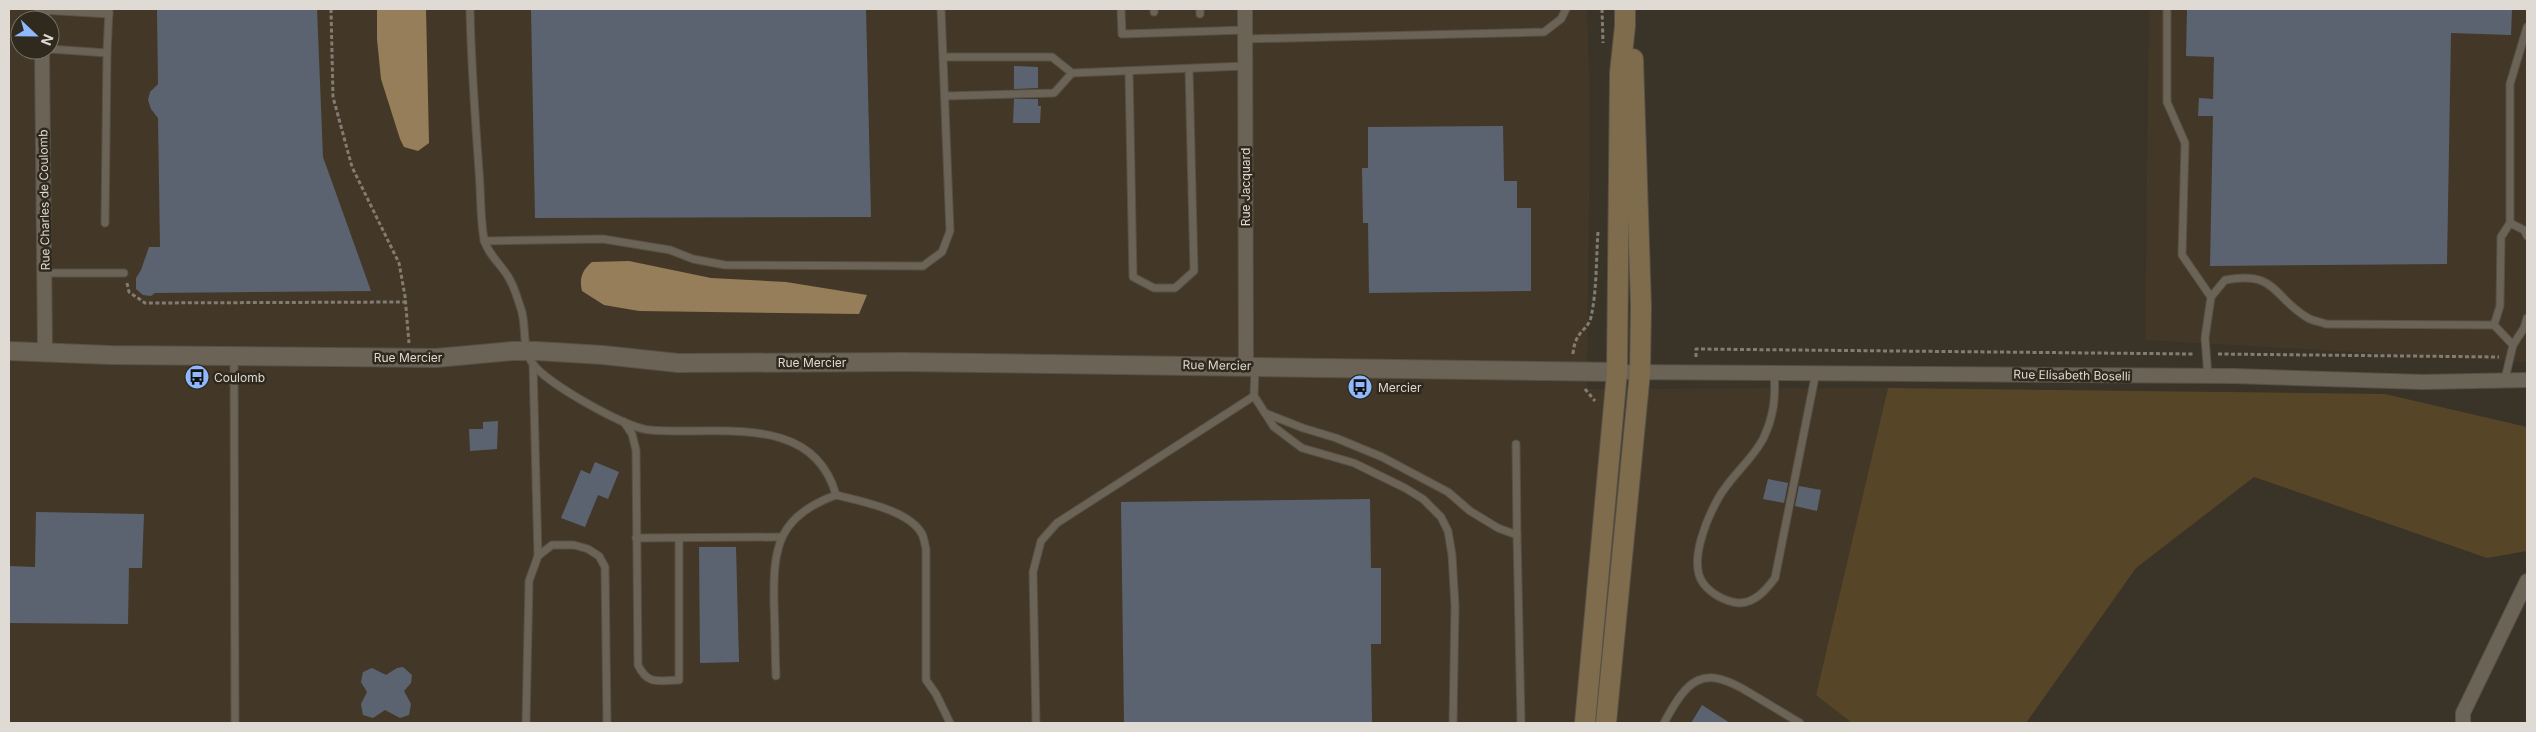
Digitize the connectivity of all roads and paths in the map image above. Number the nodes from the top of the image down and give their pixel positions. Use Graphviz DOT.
graph roads {
  1 [pos="331,9"];
  2 [pos="470,9"];
  3 [pos="941,9"];
  4 [pos="1121,9"];
  5 [pos="1245,9"];
  6 [pos="1566,9"];
  7 [pos="2167,9"];
  8 [pos="109,11"];
  9 [pos="60,12"];
  10 [pos="1625,17"];
  11 [pos="2527,26"];
  12 [pos="1245,34"];
  13 [pos="60,50"];
  14 [pos="107,53"];
  15 [pos="944,58"];
  16 [pos="42,60"];
  17 [pos="1245,66"];
  18 [pos="1190,69"];
  19 [pos="1129,71"];
  20 [pos="1072,72"];
  21 [pos="945,96"];
  22 [pos="105,223"];
  23 [pos="2510,223"];
  24 [pos="2527,236"];
  25 [pos="484,241"];
  26 [pos="45,272"];
  27 [pos="124,273"];
  28 [pos="2211,297"];
  29 [pos="406,302"];
  30 [pos="2527,318"];
  31 [pos="2494,325"];
  32 [pos="2513,345"];
  33 [pos="45,350"];
  34 [pos="9,351"];
  35 [pos="2205,354"];
  36 [pos="234,356"];
  37 [pos="2510,357"];
  38 [pos="408,358"];
  39 [pos="530,358"];
  40 [pos="1251,366"];
  41 [pos="1696,371"];
  42 [pos="1617,372"];
  43 [pos="1640,372"];
  44 [pos="1774,372"];
  45 [pos="1816,372"];
  46 [pos="2208,376"];
  47 [pos="2505,380"];
  48 [pos="2527,380"];
  49 [pos="1254,396"];
  50 [pos="1265,412"];
  51 [pos="624,422"];
  52 [pos="1516,444"];
  53 [pos="836,495"];
  54 [pos="1516,535"];
  55 [pos="782,537"];
  56 [pos="636,538"];
  57 [pos="679,538"];
  58 [pos="538,556"];
  59 [pos="2527,581"];
  60 [pos="776,676"];
  61 [pos="234,723"];
  62 [pos="526,723"];
  63 [pos="608,723"];
  64 [pos="950,723"];
  65 [pos="1036,723"];
  66 [pos="1454,723"];
  67 [pos="1521,723"];
  68 [pos="1585,723"];
  69 [pos="1606,723"];
  70 [pos="1664,723"];
  71 [pos="1800,723"];
  72 [pos="2462,723"];
  1 -- 29 [label="path"];
  2 -- 25 [label="lane"];
  3 -- 15 [label="lane"];
  4 -- 12 [label="lane"];
  5 -- 12 [label="street, Rue Jacquard"];
  6 -- 12 [label="lane"];
  7 -- 28 [label="lane"];
  8 -- 9 [label="lane"];
  8 -- 14 [label="lane"];
  10 -- 42 [label="main road"];
  10 -- 43 [label="main road"];
  11 -- 23 [label="lane"];
  12 -- 17 [label="street, Rue Jacquard"];
  13 -- 14 [label="lane"];
  14 -- 22 [label="lane"];
  15 -- 20 [label="lane"];
  15 -- 21 [label="lane"];
  16 -- 26 [label="street, Rue Charles de Coulomb"];
  17 -- 18 [label="lane"];
  17 -- 40 [label="street, Rue Jacquard"];
  18 -- 19 [label="lane"];
  18 -- 19 [label="lane"];
  19 -- 20 [label="lane"];
  20 -- 21 [label="lane"];
  21 -- 25 [label="lane"];
  23 -- 24 [label="lane"];
  23 -- 31 [label="lane"];
  25 -- 39 [label="lane"];
  26 -- 27 [label="lane"];
  26 -- 33 [label="street, Rue Charles de Coulomb"];
  27 -- 29 [label="path"];
  28 -- 31 [label="lane"];
  28 -- 35 [label="lane"];
  29 -- 38 [label="path"];
  30 -- 32 [label="lane"];
  31 -- 32 [label="lane"];
  32 -- 37 [label="lane"];
  33 -- 34 [label="street, Rue Mercier"];
  33 -- 36 [label="street, Rue Mercier"];
  35 -- 37 [label="path"];
  35 -- 41 [label="path"];
  35 -- 46 [label="lane"];
  36 -- 38 [label="street, Rue Mercier"];
  36 -- 61 [label="lane"];
  37 -- 47 [label="lane"];
  38 -- 39 [label="street, Rue Mercier"];
  39 -- 40 [label="street, Rue Mercier"];
  39 -- 51 [label="lane"];
  39 -- 58 [label="lane"];
  40 -- 42 [label="street, Rue Mercier"];
  40 -- 49 [label="lane"];
  41 -- 43 [label="street, Rue Elisabeth Boselli"];
  41 -- 44 [label="street, Rue Elisabeth Boselli"];
  42 -- 43 [label="street, Rue Elisabeth Boselli"];
  42 -- 68 [label="main road"];
  43 -- 69 [label="main road"];
  44 -- 45 [label="street, Rue Elisabeth Boselli"];
  44 -- 45 [label="lane"];
  45 -- 46 [label="street, Rue Elisabeth Boselli"];
  46 -- 47 [label="street, Rue Elisabeth Boselli"];
  47 -- 48 [label="street, Rue Elisabeth Boselli"];
  49 -- 50 [label="lane"];
  49 -- 65 [label="lane"];
  50 -- 54 [label="lane"];
  50 -- 66 [label="lane"];
  51 -- 53 [label="lane"];
  51 -- 56 [label="lane"];
  52 -- 54 [label="lane"];
  53 -- 55 [label="lane"];
  53 -- 64 [label="lane"];
  54 -- 67 [label="lane"];
  55 -- 57 [label="lane"];
  55 -- 60 [label="lane"];
  56 -- 57 [label="lane"];
  56 -- 57 [label="lane"];
  58 -- 62 [label="lane"];
  58 -- 63 [label="lane"];
  59 -- 72 [label="street"];
  70 -- 71 [label="lane"];
}
